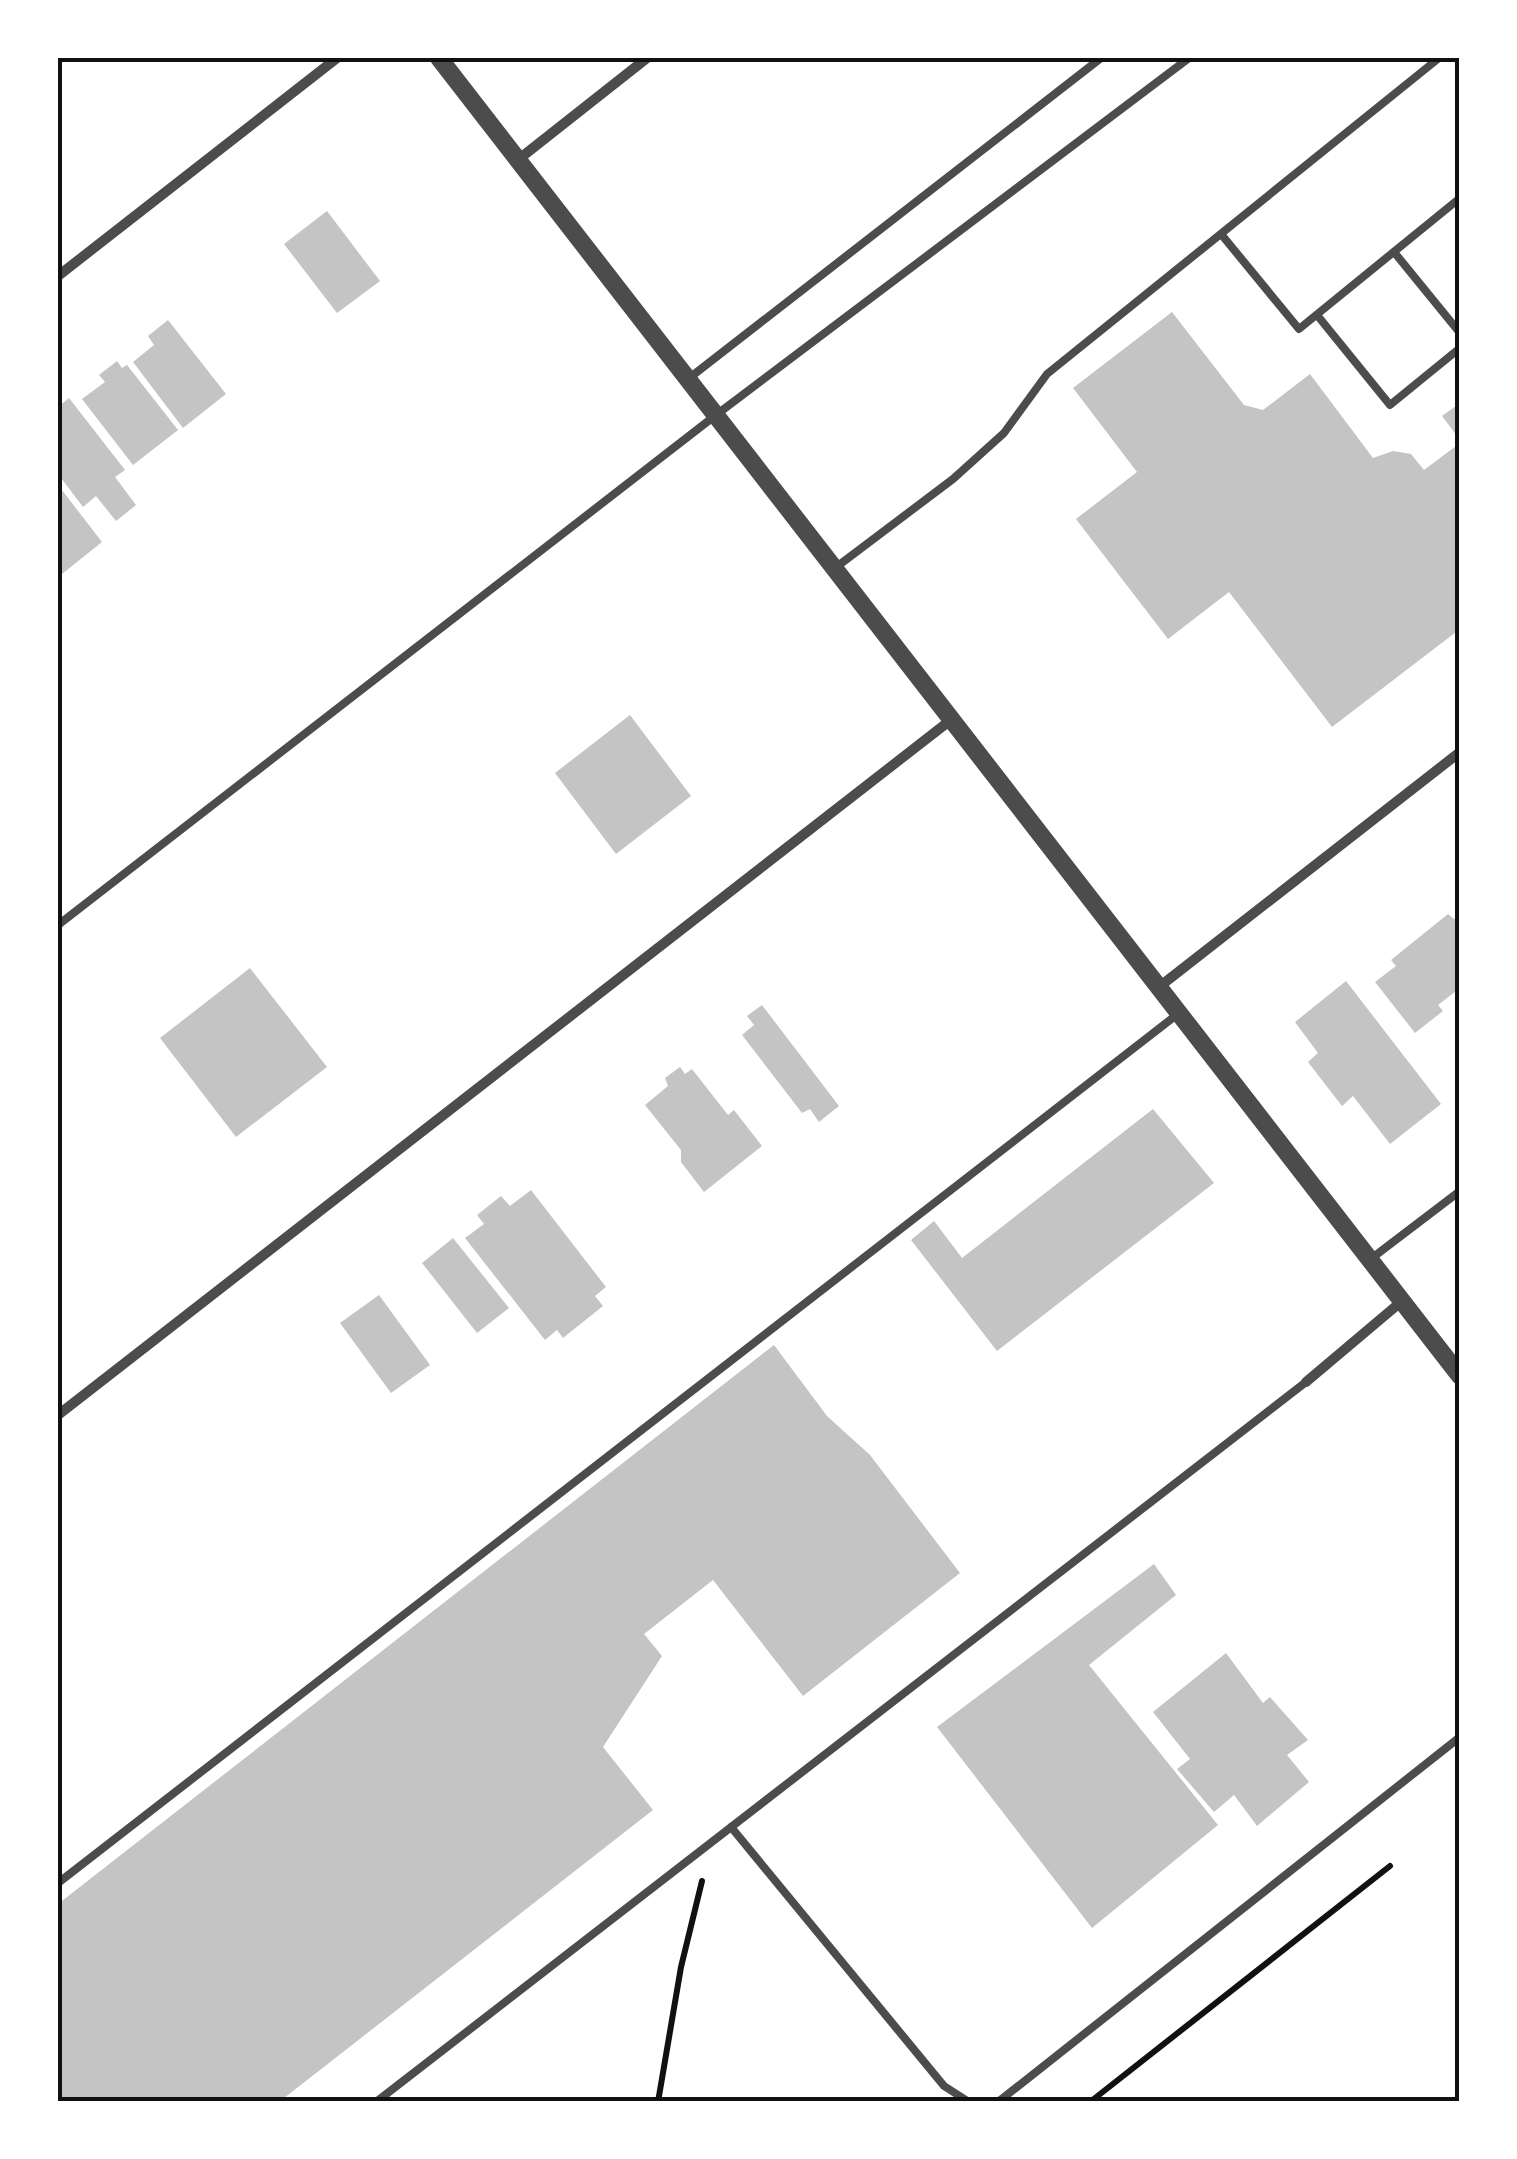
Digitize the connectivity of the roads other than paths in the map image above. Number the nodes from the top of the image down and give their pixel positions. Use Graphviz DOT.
graph roads {
  1 [pos="336,58"];
  2 [pos="440,58"];
  3 [pos="648,58"];
  4 [pos="1101,58"];
  5 [pos="1189,58"];
  6 [pos="1440,58"];
  7 [pos="518,160"];
  8 [pos="1460,198"];
  9 [pos="1222,234"];
  10 [pos="1394,252"];
  11 [pos="58,276"];
  12 [pos="1316,315"];
  13 [pos="1460,334"];
  14 [pos="1460,348"];
  15 [pos="688,379"];
  16 [pos="716,415"];
  17 [pos="835,568"];
  18 [pos="952,719"];
  19 [pos="1460,752"];
  20 [pos="58,925"];
  21 [pos="1159,987"];
  22 [pos="1179,1014"];
  23 [pos="1460,1191"];
  24 [pos="1370,1260"];
  25 [pos="1402,1301"];
  26 [pos="1460,1376"];
  27 [pos="1306,1382"];
  28 [pos="58,1415"];
  29 [pos="1460,1736"];
  30 [pos="731,1827"];
  31 [pos="58,1883"];
  32 [pos="376,2102"];
  33 [pos="969,2102"];
  34 [pos="998,2102"];
  1 -- 11 [label="street"];
  2 -- 7 [label="street"];
  3 -- 7 [label="street"];
  4 -- 15 [label="lane"];
  5 -- 16 [label="lane"];
  6 -- 9 [label="lane"];
  7 -- 15 [label="street"];
  8 -- 10 [label="lane"];
  9 -- 12 [label="lane"];
  9 -- 17 [label="lane"];
  10 -- 12 [label="lane"];
  10 -- 13 [label="lane"];
  12 -- 14 [label="lane"];
  15 -- 16 [label="street"];
  16 -- 17 [label="street"];
  16 -- 20 [label="lane"];
  17 -- 18 [label="street"];
  18 -- 21 [label="street"];
  18 -- 28 [label="street"];
  19 -- 21 [label="street"];
  21 -- 22 [label="street"];
  22 -- 24 [label="street"];
  22 -- 31 [label="lane"];
  23 -- 24 [label="lane"];
  24 -- 25 [label="street"];
  25 -- 26 [label="street"];
  25 -- 27 [label="street"];
  27 -- 30 [label="lane"];
  29 -- 34 [label="lane"];
  30 -- 32 [label="lane"];
  30 -- 33 [label="lane"];
}
